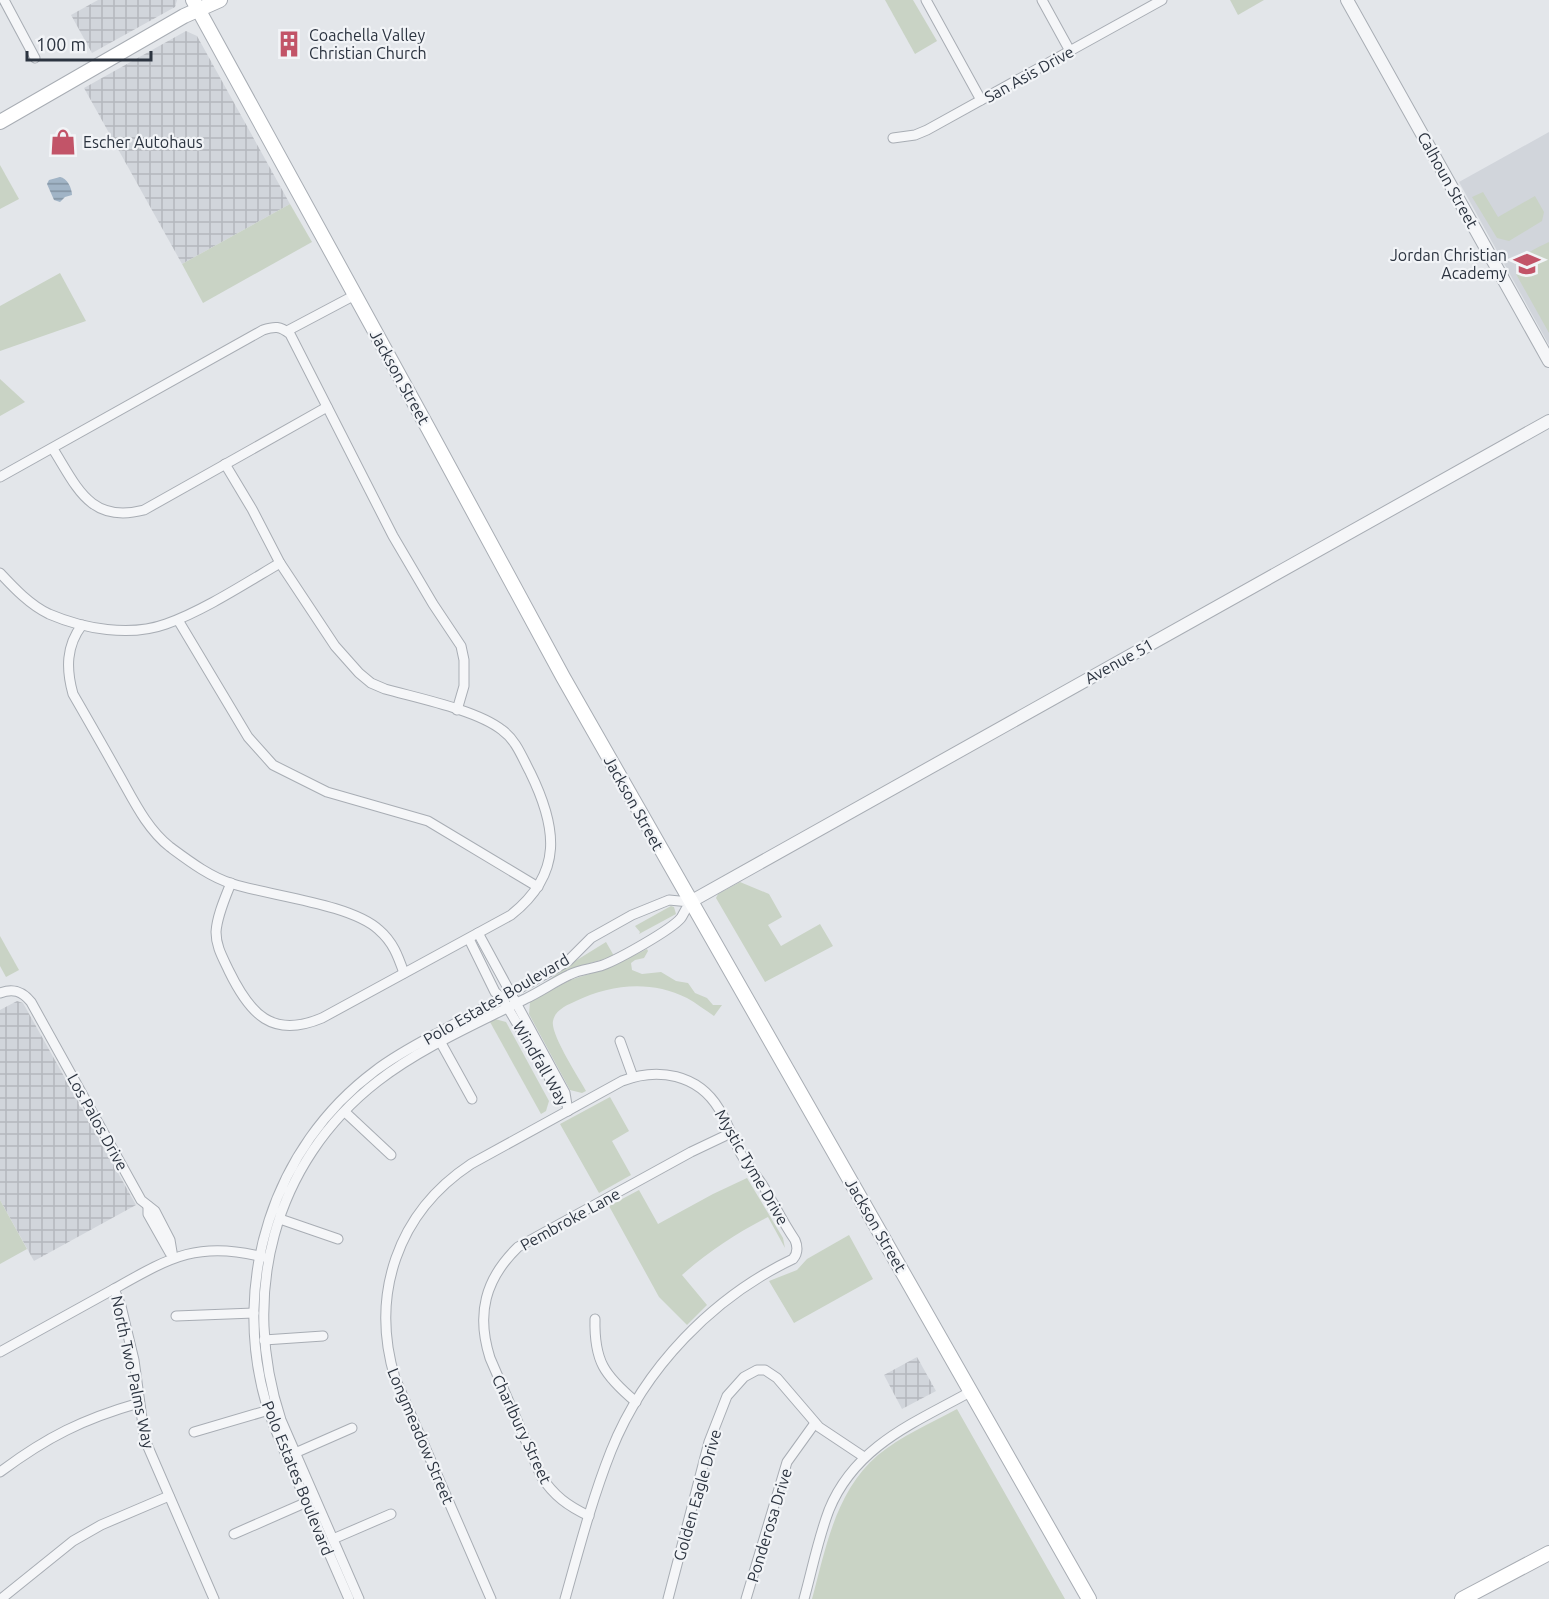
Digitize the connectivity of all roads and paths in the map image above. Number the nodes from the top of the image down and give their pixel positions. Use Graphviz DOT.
graph roads {
  1 [pos="4,0"];
  2 [pos="220,0"];
  3 [pos="926,0"];
  4 [pos="1042,0"];
  5 [pos="1347,0"];
  6 [pos="1157,1"];
  7 [pos="196,5"];
  8 [pos="1070,51"];
  9 [pos="35,58"];
  10 [pos="981,100"];
  11 [pos="0,122"];
  12 [pos="893,138"];
  13 [pos="354,295"];
  14 [pos="287,331"];
  15 [pos="1549,361"];
  16 [pos="327,407"];
  17 [pos="1549,421"];
  18 [pos="53,448"];
  19 [pos="225,464"];
  20 [pos="0,477"];
  21 [pos="280,563"];
  22 [pos="0,573"];
  23 [pos="178,620"];
  24 [pos="82,625"];
  25 [pos="457,710"];
  26 [pos="231,883"];
  27 [pos="538,887"];
  28 [pos="690,902"];
  29 [pos="478,933"];
  30 [pos="469,939"];
  31 [pos="404,973"];
  32 [pos="0,993"];
  33 [pos="509,1000"];
  34 [pos="620,1041"];
  35 [pos="441,1042"];
  36 [pos="633,1077"];
  37 [pos="472,1099"];
  38 [pos="568,1111"];
  39 [pos="345,1112"];
  40 [pos="731,1133"];
  41 [pos="391,1155"];
  42 [pos="280,1219"];
  43 [pos="338,1239"];
  44 [pos="173,1258"];
  45 [pos="264,1258"];
  46 [pos="114,1289"];
  47 [pos="254,1312"];
  48 [pos="176,1316"];
  49 [pos="595,1318"];
  50 [pos="323,1336"];
  51 [pos="264,1340"];
  52 [pos="0,1352"];
  53 [pos="490,1358"];
  54 [pos="970,1392"];
  55 [pos="636,1402"];
  56 [pos="140,1403"];
  57 [pos="268,1410"];
  58 [pos="815,1422"];
  59 [pos="352,1428"];
  60 [pos="194,1432"];
  61 [pos="295,1453"];
  62 [pos="864,1457"];
  63 [pos="0,1472"];
  64 [pos="169,1496"];
  65 [pos="307,1503"];
  66 [pos="391,1514"];
  67 [pos="589,1516"];
  68 [pos="234,1534"];
  69 [pos="333,1539"];
  70 [pos="1549,1553"];
  71 [pos="1,1599"];
  72 [pos="214,1599"];
  73 [pos="349,1599"];
  74 [pos="359,1599"];
  75 [pos="491,1599"];
  76 [pos="565,1599"];
  77 [pos="668,1599"];
  78 [pos="746,1599"];
  79 [pos="804,1599"];
  80 [pos="1089,1599"];
  81 [pos="1462,1599"];
  1 -- 9 [label="street"];
  2 -- 7 [label="main road"];
  3 -- 10 [label="street"];
  4 -- 8 [label="street"];
  5 -- 15 [label="street, Calhoun Street"];
  6 -- 8 [label="street, San Asis Drive"];
  7 -- 11 [label="main road"];
  7 -- 13 [label="main road, Jackson Street"];
  8 -- 10 [label="street, San Asis Drive"];
  10 -- 12 [label="street, San Asis Drive"];
  13 -- 14 [label="street"];
  13 -- 28 [label="main road, Jackson Street"];
  14 -- 16 [label="street"];
  14 -- 18 [label="street"];
  16 -- 19 [label="street"];
  16 -- 25 [label="street"];
  17 -- 28 [label="street, Avenue 51"];
  18 -- 19 [label="street"];
  18 -- 20 [label="street"];
  19 -- 21 [label="street"];
  21 -- 23 [label="street"];
  21 -- 25 [label="street"];
  22 -- 24 [label="street"];
  23 -- 24 [label="street"];
  23 -- 27 [label="street"];
  24 -- 26 [label="street"];
  25 -- 27 [label="street"];
  26 -- 31 [label="street"];
  26 -- 31 [label="street"];
  27 -- 29 [label="street"];
  28 -- 33 [label="street, Polo Estates Boulevard"];
  28 -- 33 [label="street, Polo Estates Boulevard"];
  28 -- 54 [label="main road, Jackson Street"];
  29 -- 30 [label="street"];
  29 -- 33 [label="street, Windfall Way"];
  30 -- 31 [label="street"];
  30 -- 33 [label="street, Windfall Way"];
  32 -- 44 [label="street, Los Palos Drive"];
  33 -- 35 [label="street, Polo Estates Boulevard"];
  33 -- 38 [label="street, Windfall Way"];
  33 -- 45 [label="street, Polo Estates Boulevard"];
  34 -- 36 [label="street"];
  35 -- 37 [label="street"];
  35 -- 39 [label="street, Polo Estates Boulevard"];
  36 -- 38 [label="street, Mystic Tyme Drive"];
  36 -- 40 [label="street, Mystic Tyme Drive"];
  38 -- 75 [label="street, Longmeadow Street"];
  39 -- 41 [label="street"];
  39 -- 42 [label="street, Polo Estates Boulevard"];
  40 -- 53 [label="street, Pembroke Lane"];
  40 -- 55 [label="street, Mystic Tyme Drive"];
  42 -- 43 [label="street"];
  42 -- 45 [label="street, Polo Estates Boulevard"];
  44 -- 45 [label="street, North Two Palms Way"];
  44 -- 46 [label="street, North Two Palms Way"];
  45 -- 47 [label="street, Polo Estates Boulevard"];
  45 -- 51 [label="street, Polo Estates Boulevard"];
  46 -- 52 [label="street"];
  46 -- 56 [label="street, North Two Palms Way"];
  47 -- 48 [label="street"];
  47 -- 57 [label="street, Polo Estates Boulevard"];
  49 -- 55 [label="street"];
  50 -- 51 [label="street"];
  51 -- 61 [label="street, Polo Estates Boulevard"];
  53 -- 67 [label="street, Charlbury Street"];
  54 -- 62 [label="street"];
  54 -- 80 [label="main road, Jackson Street"];
  55 -- 67 [label="street"];
  56 -- 63 [label="street"];
  56 -- 64 [label="street, North Two Palms Way"];
  57 -- 60 [label="street"];
  57 -- 65 [label="street, Polo Estates Boulevard"];
  58 -- 62 [label="street"];
  58 -- 77 [label="street, Golden Eagle Drive"];
  58 -- 78 [label="street, Ponderosa Drive"];
  59 -- 61 [label="street"];
  61 -- 69 [label="street, Polo Estates Boulevard"];
  62 -- 79 [label="street"];
  64 -- 71 [label="street"];
  64 -- 72 [label="street, North Two Palms Way"];
  65 -- 68 [label="street"];
  65 -- 73 [label="street, Polo Estates Boulevard"];
  66 -- 69 [label="street"];
  67 -- 76 [label="street"];
  69 -- 74 [label="street, Polo Estates Boulevard"];
  70 -- 81 [label="main road"];
}
